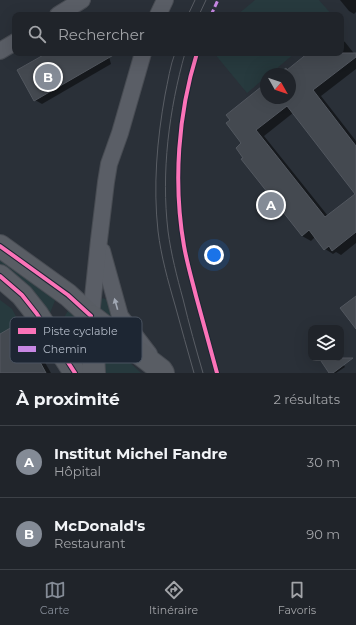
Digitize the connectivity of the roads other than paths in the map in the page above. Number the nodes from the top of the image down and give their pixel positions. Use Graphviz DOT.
graph roads {
  1 [pos="82,0"];
  2 [pos="165,0"];
  3 [pos="63,12"];
  4 [pos="159,12"];
  5 [pos="12,44"];
  6 [pos="0,51"];
  7 [pos="142,56"];
  8 [pos="99,240"];
  9 [pos="0,246"];
  10 [pos="0,276"];
  11 [pos="91,316"];
  12 [pos="39,317"];
  13 [pos="121,317"];
  14 [pos="142,345"];
  15 [pos="142,356"];
  16 [pos="69,363"];
  17 [pos="93,363"];
  18 [pos="162,372"];
  19 [pos="75,373"];
  20 [pos="94,373"];
  1 -- 3 [label="street"];
  2 -- 4 [label="street"];
  5 -- 6 [label="street"];
  7 -- 8 [label="street"];
  8 -- 11 [label="street"];
  13 -- 8 [label="street, one-way"];
  9 -- 11 [label="main road"];
  10 -- 12 [label="main road"];
  18 -- 14 [label="street, one-way"];
  15 -- 18 [label="main road"];
  16 -- 19 [label="main road"];
  17 -- 20 [label="main road"];
}
